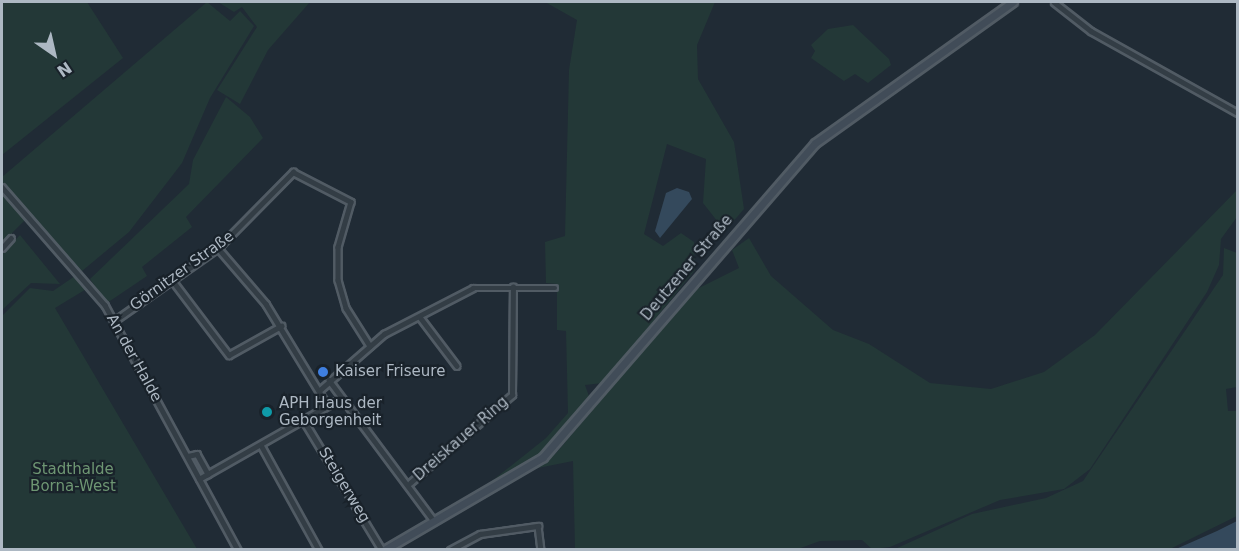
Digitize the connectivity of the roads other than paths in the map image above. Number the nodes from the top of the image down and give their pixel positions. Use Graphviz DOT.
graph roads {
  1 [pos="1013,2"];
  2 [pos="1053,2"];
  3 [pos="1238,113"];
  4 [pos="2,187"];
  5 [pos="11,238"];
  6 [pos="2,248"];
  7 [pos="218,248"];
  8 [pos="173,281"];
  9 [pos="513,287"];
  10 [pos="555,288"];
  11 [pos="420,317"];
  12 [pos="114,321"];
  13 [pos="281,326"];
  14 [pos="370,346"];
  15 [pos="457,366"];
  16 [pos="329,380"];
  17 [pos="320,390"];
  18 [pos="343,401"];
  19 [pos="329,405"];
  20 [pos="304,421"];
  21 [pos="261,445"];
  22 [pos="188,456"];
  23 [pos="208,474"];
  24 [pos="199,479"];
  25 [pos="410,483"];
  26 [pos="434,521"];
  27 [pos="238,549"];
  28 [pos="319,549"];
  29 [pos="383,549"];
  30 [pos="450,549"];
  31 [pos="541,549"];
  1 -- 26 [label="main road, Deutzener Straße"];
  2 -- 3 [label="street"];
  4 -- 12 [label="street, An der Halde"];
  5 -- 6 [label="street"];
  7 -- 8 [label="street, Görnitzer Straße"];
  7 -- 13 [label="street"];
  7 -- 14 [label="street, Görnitzer Straße"];
  8 -- 12 [label="street, Görnitzer Straße"];
  8 -- 13 [label="street"];
  9 -- 10 [label="street"];
  9 -- 11 [label="street"];
  9 -- 25 [label="street, Dreiskauer Ring"];
  11 -- 14 [label="street"];
  11 -- 15 [label="street"];
  12 -- 22 [label="street, An der Halde"];
  13 -- 17 [label="street"];
  14 -- 16 [label="street"];
  16 -- 17 [label="street"];
  16 -- 18 [label="street"];
  17 -- 19 [label="street"];
  18 -- 19 [label="street"];
  18 -- 25 [label="street"];
  19 -- 20 [label="street"];
  20 -- 21 [label="street"];
  20 -- 29 [label="street, Steigerweg"];
  21 -- 23 [label="street"];
  21 -- 28 [label="street"];
  22 -- 23 [label="street"];
  22 -- 24 [label="street, An der Halde"];
  23 -- 24 [label="street"];
  24 -- 27 [label="street, An der Halde"];
  25 -- 26 [label="street"];
  26 -- 29 [label="main road, Deutzener Straße"];
  30 -- 31 [label="street"];
}
